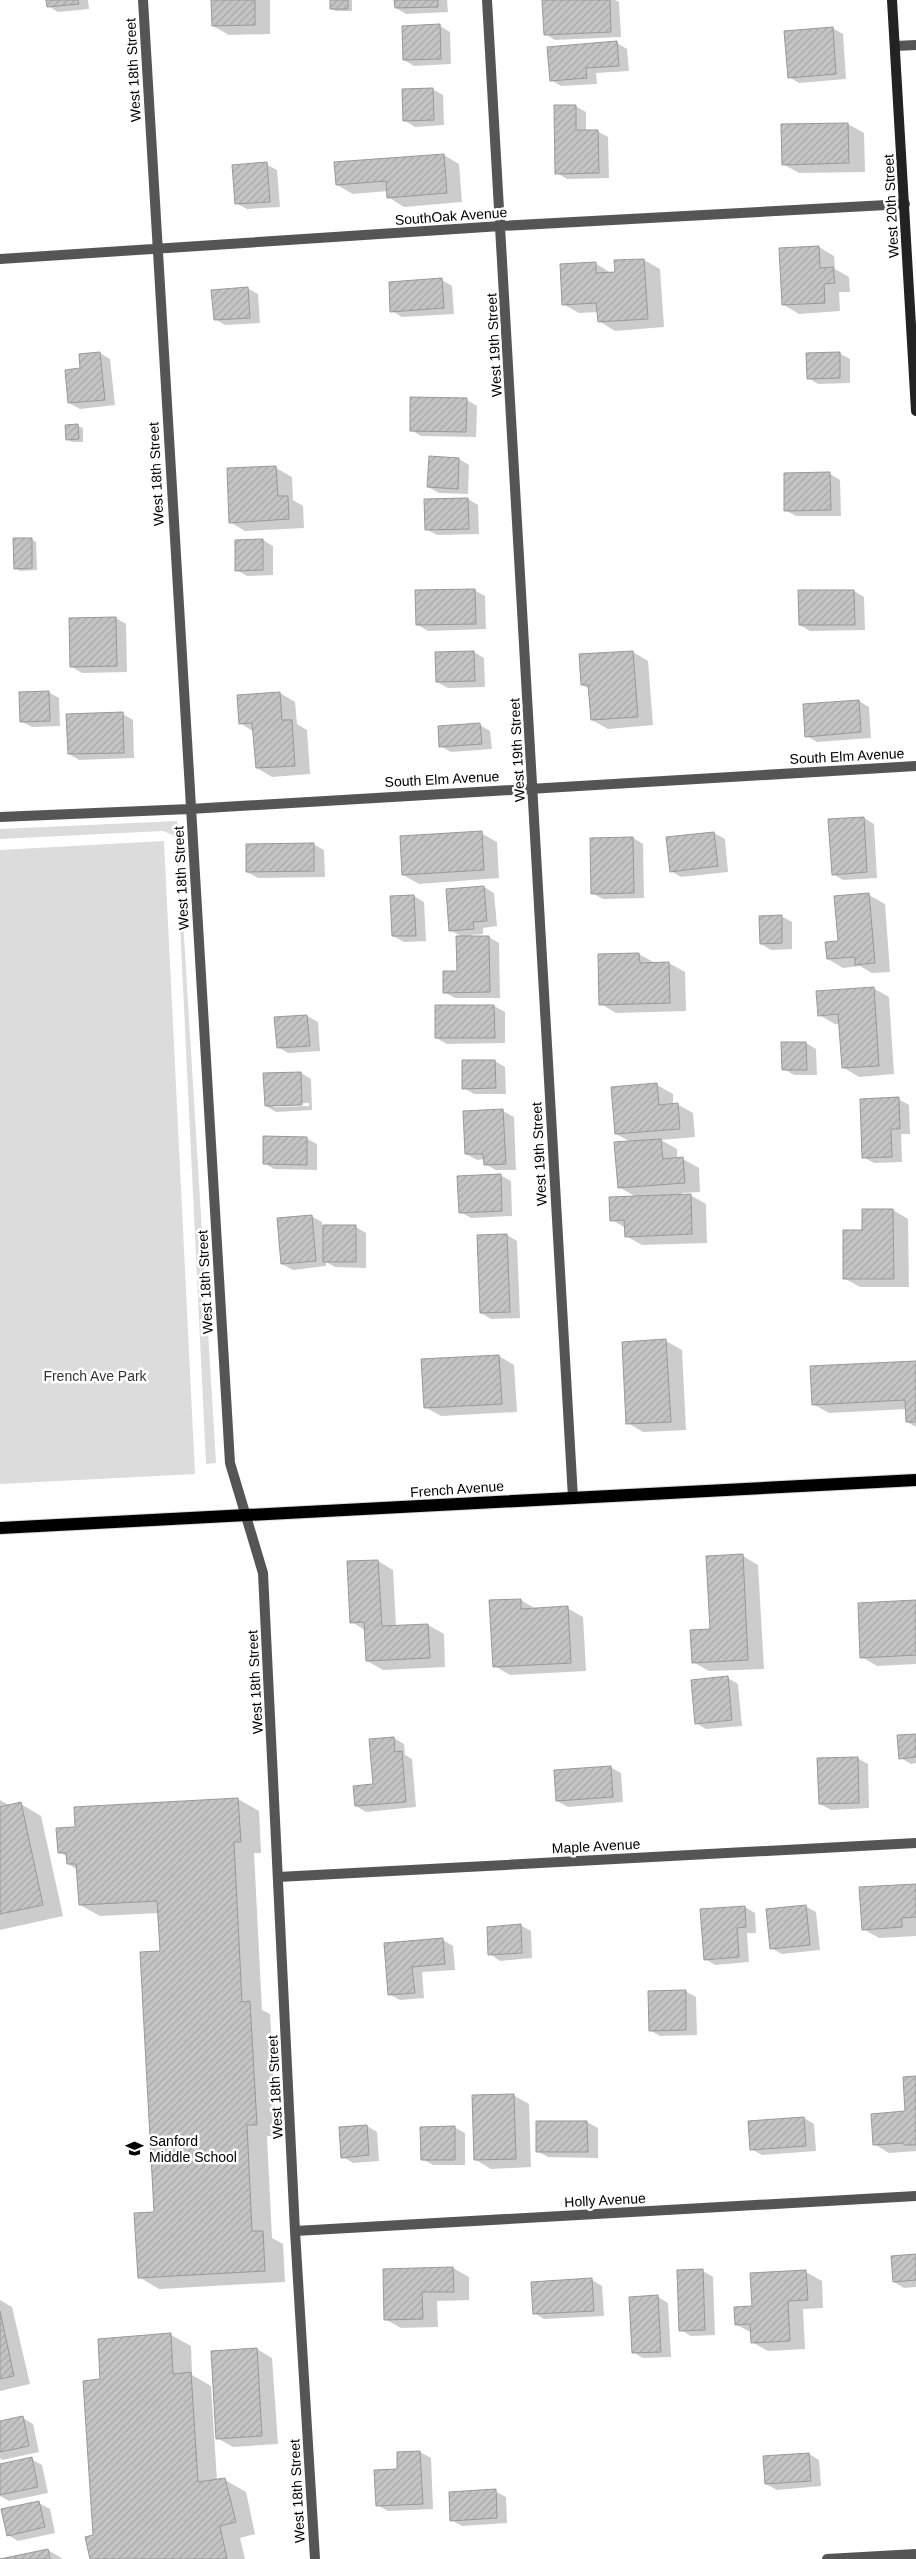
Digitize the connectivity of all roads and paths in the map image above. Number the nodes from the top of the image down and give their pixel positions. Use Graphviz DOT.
graph roads {
  1 [pos="143,0"];
  2 [pos="487,0"];
  3 [pos="892,0"];
  4 [pos="916,45"];
  5 [pos="895,46"];
  6 [pos="905,204"];
  7 [pos="501,226"];
  8 [pos="157,249"];
  9 [pos="0,259"];
  10 [pos="916,411"];
  11 [pos="916,766"];
  12 [pos="532,788"];
  13 [pos="190,809"];
  14 [pos="0,817"];
  15 [pos="916,1480"];
  16 [pos="573,1498"];
  17 [pos="245,1515"];
  18 [pos="0,1528"];
  19 [pos="916,1843"];
  20 [pos="278,1877"];
  21 [pos="916,2196"];
  22 [pos="295,2231"];
  23 [pos="916,2554"];
  24 [pos="315,2559"];
  25 [pos="827,2559"];
  1 -- 8 [label="street, West 18th Street"];
  2 -- 7 [label="street, West 19th Street"];
  3 -- 5 [label="street, West 20th Street"];
  4 -- 5 [label="street"];
  5 -- 6 [label="street, West 20th Street"];
  6 -- 7 [label="street, SouthOak Avenue"];
  6 -- 10 [label="street, West 20th Street"];
  7 -- 8 [label="street, SouthOak Avenue"];
  7 -- 12 [label="street, West 19th Street"];
  8 -- 9 [label="street, SouthOak Avenue"];
  8 -- 13 [label="street, West 18th Street"];
  11 -- 12 [label="street, South Elm Avenue"];
  12 -- 13 [label="street, South Elm Avenue"];
  12 -- 16 [label="street, West 19th Street"];
  13 -- 14 [label="street, South Elm Avenue"];
  13 -- 17 [label="street, West 18th Street"];
  15 -- 16 [label="main road, French Avenue"];
  16 -- 17 [label="main road, French Avenue"];
  17 -- 18 [label="main road, French Avenue"];
  17 -- 20 [label="street, West 18th Street"];
  19 -- 20 [label="street, Maple Avenue"];
  20 -- 22 [label="street, West 18th Street"];
  21 -- 22 [label="street, Holly Avenue"];
  22 -- 24 [label="street, West 18th Street"];
  23 -- 25 [label="street"];
}
